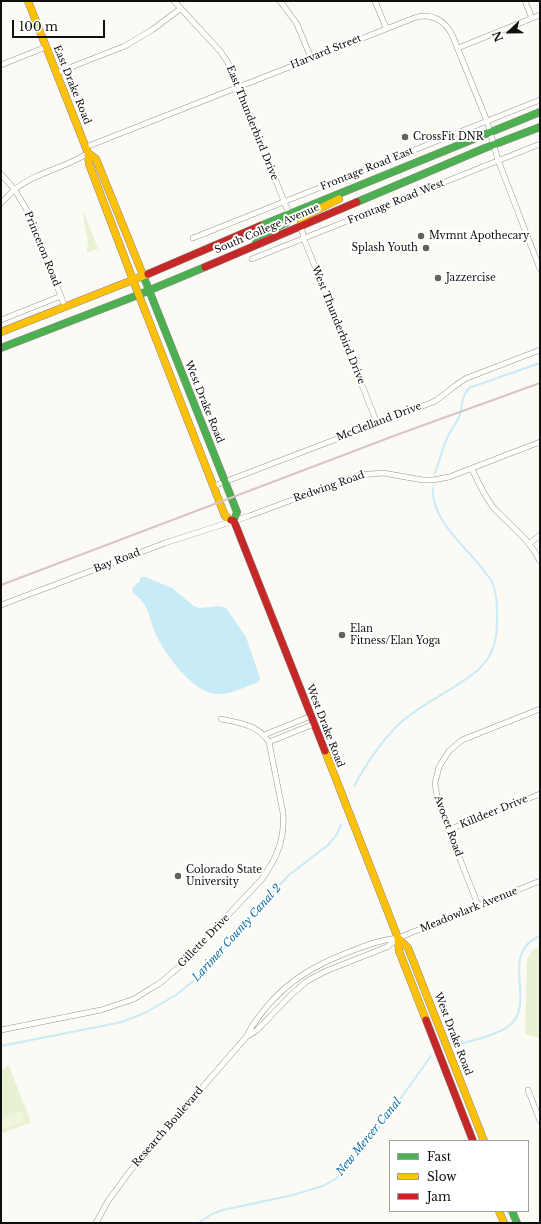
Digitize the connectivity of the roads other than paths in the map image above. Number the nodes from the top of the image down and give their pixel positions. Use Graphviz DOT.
graph roads {
  1 [pos="28,1"];
  2 [pos="174,1"];
  3 [pos="280,1"];
  4 [pos="375,1"];
  5 [pos="525,1"];
  6 [pos="180,9"];
  7 [pos="540,15"];
  8 [pos="532,18"];
  9 [pos="386,28"];
  10 [pos="46,47"];
  11 [pos="458,48"];
  12 [pos="311,58"];
  13 [pos="1,65"];
  14 [pos="56,73"];
  15 [pos="239,87"];
  16 [pos="540,100"];
  17 [pos="540,112"];
  18 [pos="487,121"];
  19 [pos="540,127"];
  20 [pos="491,132"];
  21 [pos="494,144"];
  22 [pos="540,144"];
  23 [pos="87,150"];
  24 [pos="498,160"];
  25 [pos="1,174"];
  26 [pos="15,190"];
  27 [pos="340,193"];
  28 [pos="284,202"];
  29 [pos="1,203"];
  30 [pos="289,214"];
  31 [pos="301,226"];
  32 [pos="193,238"];
  33 [pos="304,239"];
  34 [pos="254,245"];
  35 [pos="252,259"];
  36 [pos="540,269"];
  37 [pos="143,275"];
  38 [pos="133,280"];
  39 [pos="148,290"];
  40 [pos="138,295"];
  41 [pos="61,296"];
  42 [pos="65,307"];
  43 [pos="1,320"];
  44 [pos="1,332"];
  45 [pos="1,348"];
  46 [pos="540,350"];
  47 [pos="166,364"];
  48 [pos="188,390"];
  49 [pos="178,394"];
  50 [pos="377,423"];
  51 [pos="205,432"];
  52 [pos="540,442"];
  53 [pos="472,469"];
  54 [pos="225,482"];
  55 [pos="214,486"];
  56 [pos="234,521"];
  57 [pos="540,535"];
  58 [pos="530,543"];
  59 [pos="540,561"];
  60 [pos="1,605"];
  61 [pos="540,709"];
  62 [pos="311,716"];
  63 [pos="221,718"];
  64 [pos="314,724"];
  65 [pos="264,735"];
  66 [pos="269,742"];
  67 [pos="540,794"];
  68 [pos="448,830"];
  69 [pos="540,881"];
  70 [pos="478,905"];
  71 [pos="398,938"];
  72 [pos="426,1020"];
  73 [pos="1,1030"];
  74 [pos="443,1035"];
  75 [pos="247,1036"];
  76 [pos="528,1090"];
  77 [pos="540,1121"];
  78 [pos="473,1140"];
  79 [pos="484,1140"];
  80 [pos="499,1212"];
  81 [pos="512,1212"];
  82 [pos="96,1223"];
  83 [pos="504,1223"];
  84 [pos="517,1223"];
  1 -- 10 [label="main road, East Drake Road"];
  2 -- 6 [label="street, East Thunderbird Drive"];
  3 -- 12 [label="street"];
  4 -- 9 [label="street"];
  5 -- 8 [label="street"];
  6 -- 14 [label="street"];
  6 -- 15 [label="street, East Thunderbird Drive"];
  7 -- 8 [label="street"];
  8 -- 11 [label="street"];
  9 -- 11 [label="street, Harvard Street"];
  9 -- 12 [label="street, Harvard Street"];
  10 -- 13 [label="street"];
  10 -- 14 [label="main road, East Drake Road"];
  11 -- 18 [label="street, Harvard Street"];
  12 -- 15 [label="street, Harvard Street"];
  14 -- 23 [label="main road, East Drake Road"];
  15 -- 23 [label="street, Harvard Street"];
  15 -- 28 [label="street, East Thunderbird Drive"];
  16 -- 18 [label="street, Frontage Road East"];
  17 -- 20 [label="main road, South College Avenue"];
  18 -- 20 [label="street, Harvard Street"];
  18 -- 28 [label="street, Frontage Road East"];
  19 -- 21 [label="main road, South College Avenue"];
  20 -- 21 [label="street, Harvard Street"];
  20 -- 27 [label="main road, South College Avenue"];
  21 -- 24 [label="street, Harvard Street"];
  21 -- 31 [label="main road, South College Avenue"];
  22 -- 24 [label="street, Frontage Road West"];
  23 -- 26 [label="street, Harvard Street"];
  23 -- 37 [label="main road, East Drake Road"];
  23 -- 38 [label="main road, East Drake Road"];
  24 -- 33 [label="street, Frontage Road West"];
  24 -- 36 [label="street, Harvard Street"];
  25 -- 26 [label="street, Princeton Road"];
  26 -- 29 [label="street, Harvard Street"];
  26 -- 41 [label="street, Princeton Road"];
  27 -- 30 [label="main road, South College Avenue"];
  27 -- 31 [label="main road"];
  28 -- 30 [label="street, East Thunderbird Drive"];
  28 -- 32 [label="street, Frontage Road East"];
  30 -- 34 [label="main road"];
  30 -- 37 [label="main road, South College Avenue"];
  31 -- 33 [label="street, West Thunderbird Drive"];
  31 -- 34 [label="main road, South College Avenue"];
  33 -- 35 [label="street, Frontage Road West"];
  33 -- 50 [label="street, West Thunderbird Drive"];
  34 -- 39 [label="main road, South College Avenue"];
  37 -- 38 [label="main road, South College Avenue"];
  37 -- 39 [label="main road, East Drake Road"];
  38 -- 40 [label="main road, East Drake Road"];
  38 -- 42 [label="main road, South College Avenue"];
  39 -- 40 [label="main road, South College Avenue"];
  39 -- 48 [label="main road, West Drake Road"];
  40 -- 45 [label="main road, South College Avenue"];
  40 -- 47 [label="main road, West Drake Road"];
  41 -- 42 [label="street, Princeton Road"];
  41 -- 43 [label="street"];
  42 -- 44 [label="main road, South College Avenue"];
  46 -- 50 [label="street, McClelland Drive"];
  47 -- 48 [label="main road"];
  47 -- 49 [label="main road, West Drake Road"];
  48 -- 51 [label="main road, West Drake Road"];
  49 -- 51 [label="main road"];
  49 -- 55 [label="main road, West Drake Road"];
  50 -- 54 [label="street, McClelland Drive"];
  51 -- 54 [label="main road, West Drake Road"];
  52 -- 53 [label="street, Redwing Road"];
  53 -- 56 [label="street, Redwing Road"];
  53 -- 58 [label="street"];
  54 -- 55 [label="street, McClelland Drive"];
  54 -- 56 [label="main road, West Drake Road"];
  55 -- 56 [label="main road, West Drake Road"];
  56 -- 60 [label="street, Bay Road"];
  56 -- 62 [label="main road, West Drake Road"];
  57 -- 58 [label="street"];
  58 -- 59 [label="street"];
  61 -- 68 [label="street, Avocet Road"];
  62 -- 64 [label="main road, West Drake Road"];
  62 -- 65 [label="street"];
  63 -- 65 [label="street"];
  64 -- 66 [label="street"];
  64 -- 71 [label="main road, West Drake Road"];
  65 -- 66 [label="street, Gillette Drive"];
  66 -- 73 [label="street, Gillette Drive"];
  67 -- 68 [label="street, Killdeer Drive"];
  68 -- 70 [label="street, Avocet Road"];
  69 -- 70 [label="street, Meadowlark Avenue"];
  70 -- 71 [label="street, Meadowlark Avenue"];
  71 -- 72 [label="main road, West Drake Road"];
  71 -- 74 [label="main road, West Drake Road"];
  71 -- 75 [label="street, Research Boulevard"];
  71 -- 75 [label="street, Research Boulevard"];
  72 -- 74 [label="main road"];
  72 -- 78 [label="main road, West Drake Road"];
  74 -- 79 [label="main road, West Drake Road"];
  75 -- 82 [label="street, Research Boulevard"];
  76 -- 77 [label="street"];
  80 -- 83 [label="main road"];
  81 -- 84 [label="main road"];
}
